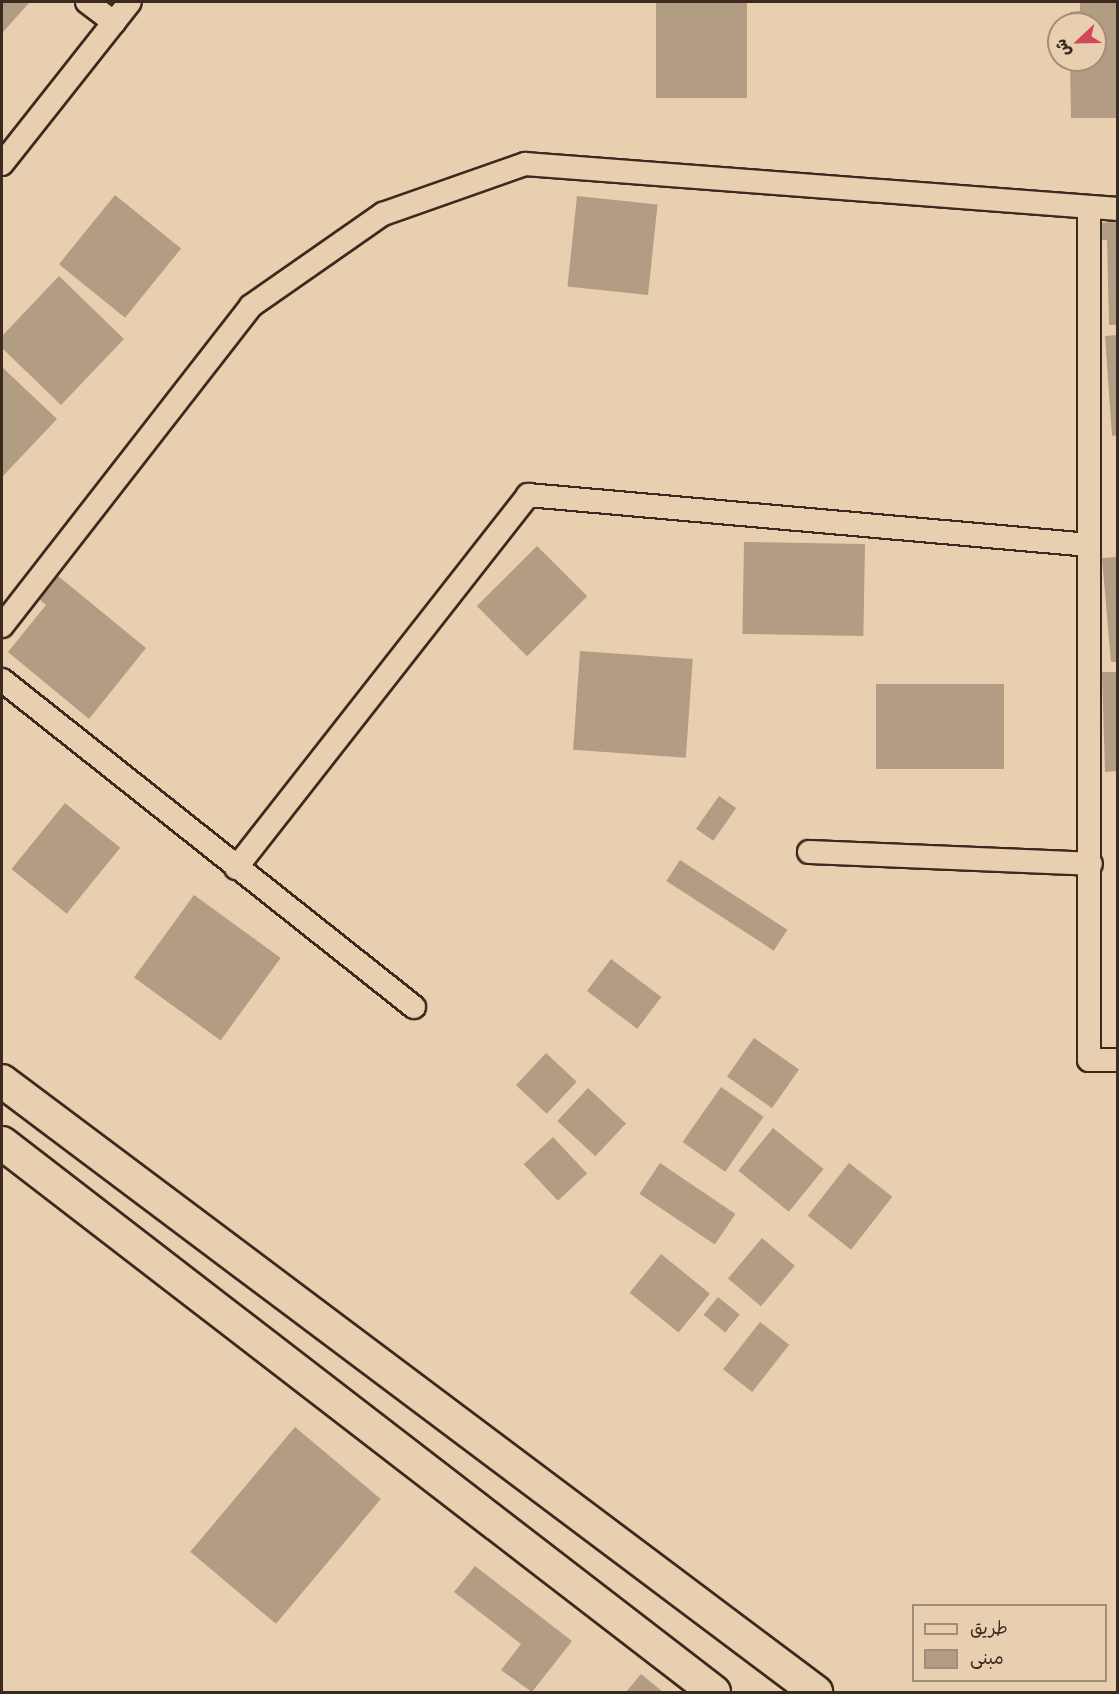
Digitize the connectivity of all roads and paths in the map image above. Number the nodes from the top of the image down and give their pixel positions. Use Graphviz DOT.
graph roads {
  1 [pos="87,2"];
  2 [pos="130,2"];
  3 [pos="114,22"];
  4 [pos="2,164"];
  5 [pos="1089,207"];
  6 [pos="1118,209"];
  7 [pos="1089,545"];
  8 [pos="2,626"];
  9 [pos="2,680"];
  10 [pos="809,852"];
  11 [pos="1091,864"];
  12 [pos="236,868"];
  13 [pos="414,1007"];
  14 [pos="1118,1060"];
  15 [pos="2,1081"];
  16 [pos="2,1143"];
  17 [pos="714,1692"];
  18 [pos="816,1692"];
  1 -- 3 [label="street"];
  2 -- 3 [label="street"];
  3 -- 4 [label="street"];
  5 -- 6 [label="street"];
  5 -- 7 [label="street"];
  5 -- 8 [label="street"];
  7 -- 11 [label="street"];
  7 -- 12 [label="street"];
  9 -- 12 [label="street"];
  10 -- 11 [label="street"];
  11 -- 14 [label="street"];
  12 -- 13 [label="street"];
  15 -- 18 [label="main road"];
  16 -- 17 [label="main road"];
}
